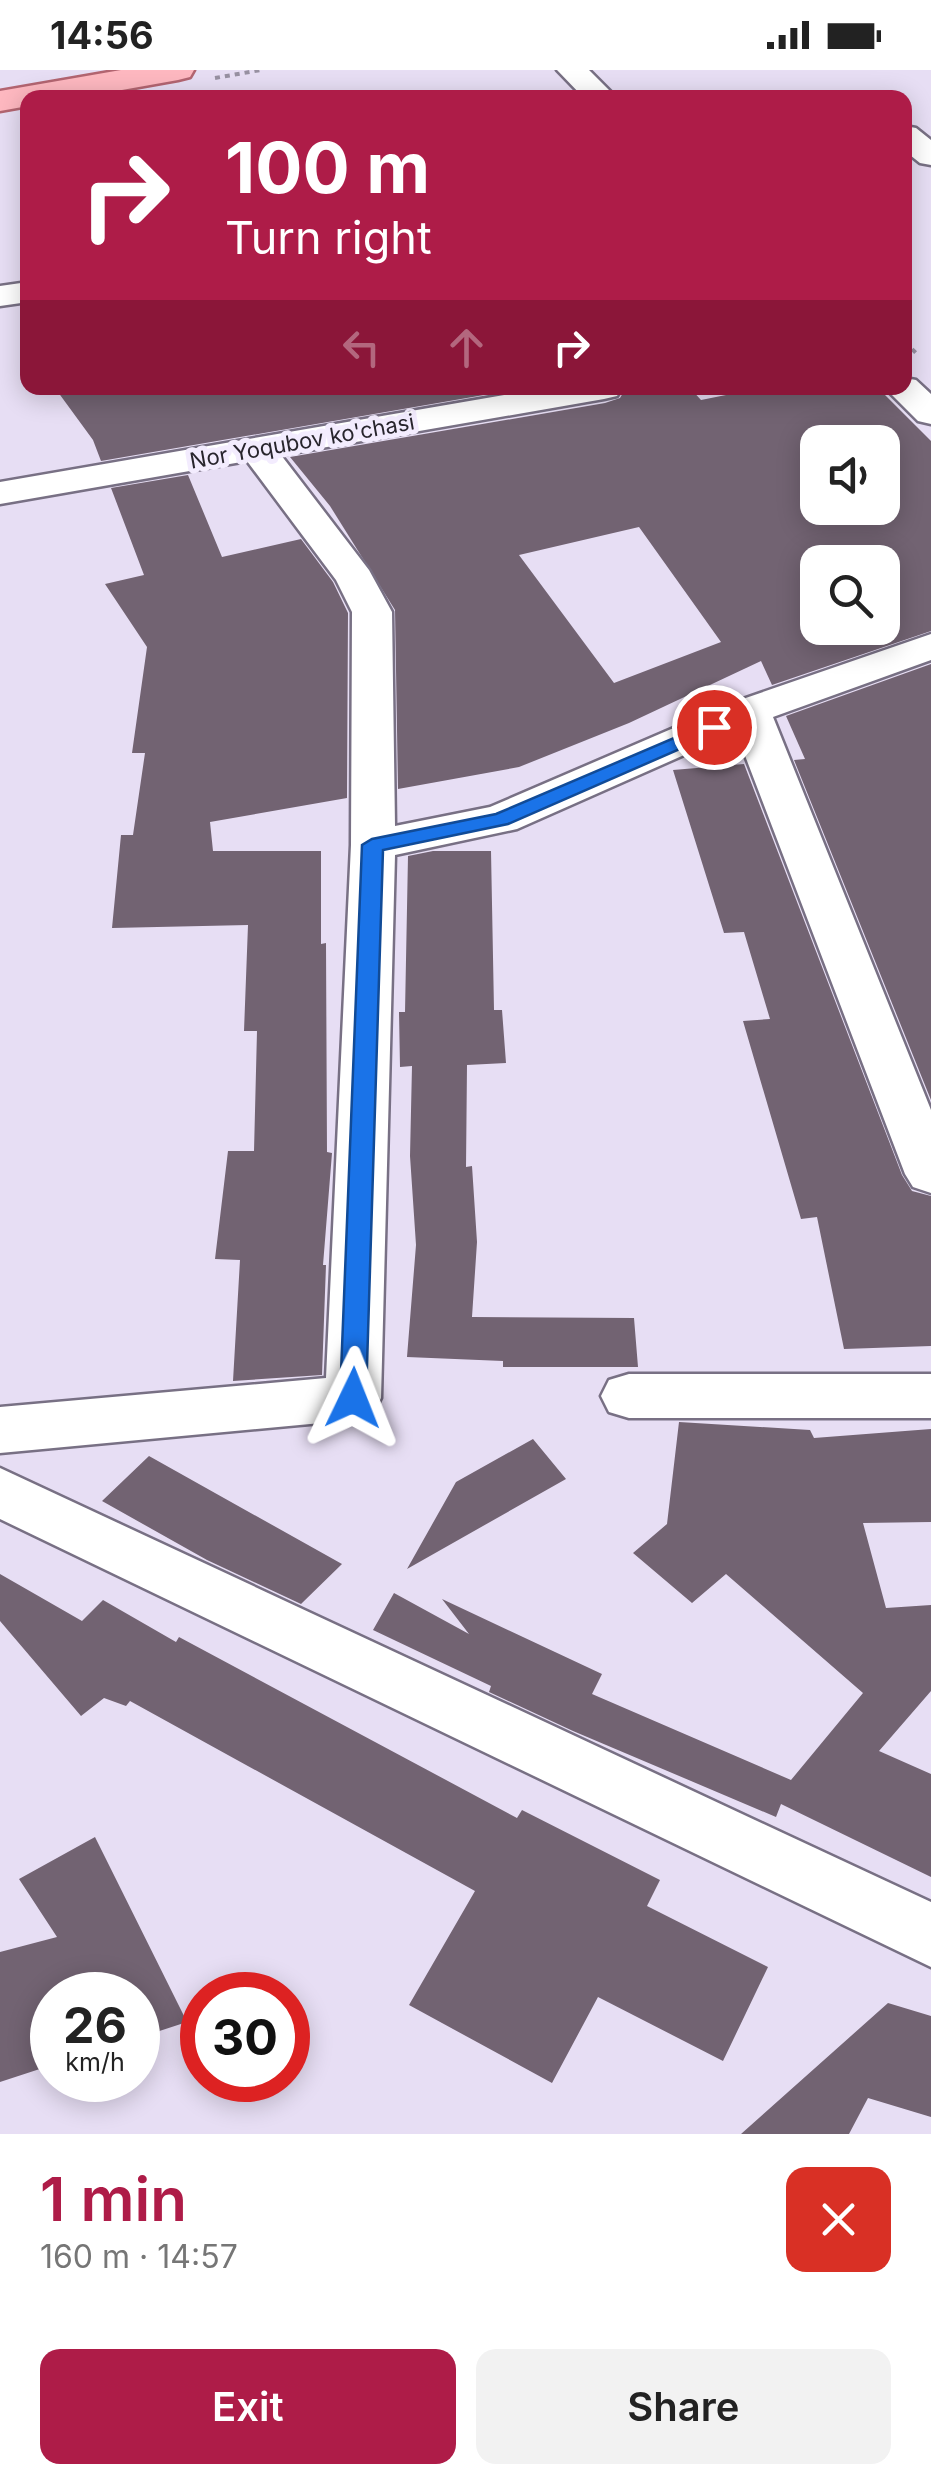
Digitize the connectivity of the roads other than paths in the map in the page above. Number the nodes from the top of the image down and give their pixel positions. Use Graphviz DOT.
graph roads {
  1 [pos="178,70"];
  2 [pos="572,70"];
  3 [pos="63,90"];
  4 [pos="593,90"];
  5 [pos="565,395"];
  6 [pos="911,395"];
  7 [pos="931,414"];
  8 [pos="258,450"];
  9 [pos="0,493"];
  10 [pos="931,646"];
  11 [pos="750,711"];
  12 [pos="372,845"];
  13 [pos="931,1174"];
  14 [pos="629,1396"];
  15 [pos="931,1396"];
  16 [pos="0,1430"];
  17 [pos="0,1492"];
  18 [pos="931,1935"];
  1 -- 3 [label="main road"];
  2 -- 4 [label="street"];
  5 -- 8 [label="street, Nor Yoqubov ko'chasi"];
  6 -- 7 [label="street"];
  8 -- 9 [label="street, Nor Yoqubov ko'chasi"];
  8 -- 12 [label="street"];
  10 -- 11 [label="street"];
  11 -- 12 [label="street"];
  11 -- 13 [label="street"];
  12 -- 16 [label="street"];
  14 -- 15 [label="street"];
  17 -- 18 [label="street"];
}
